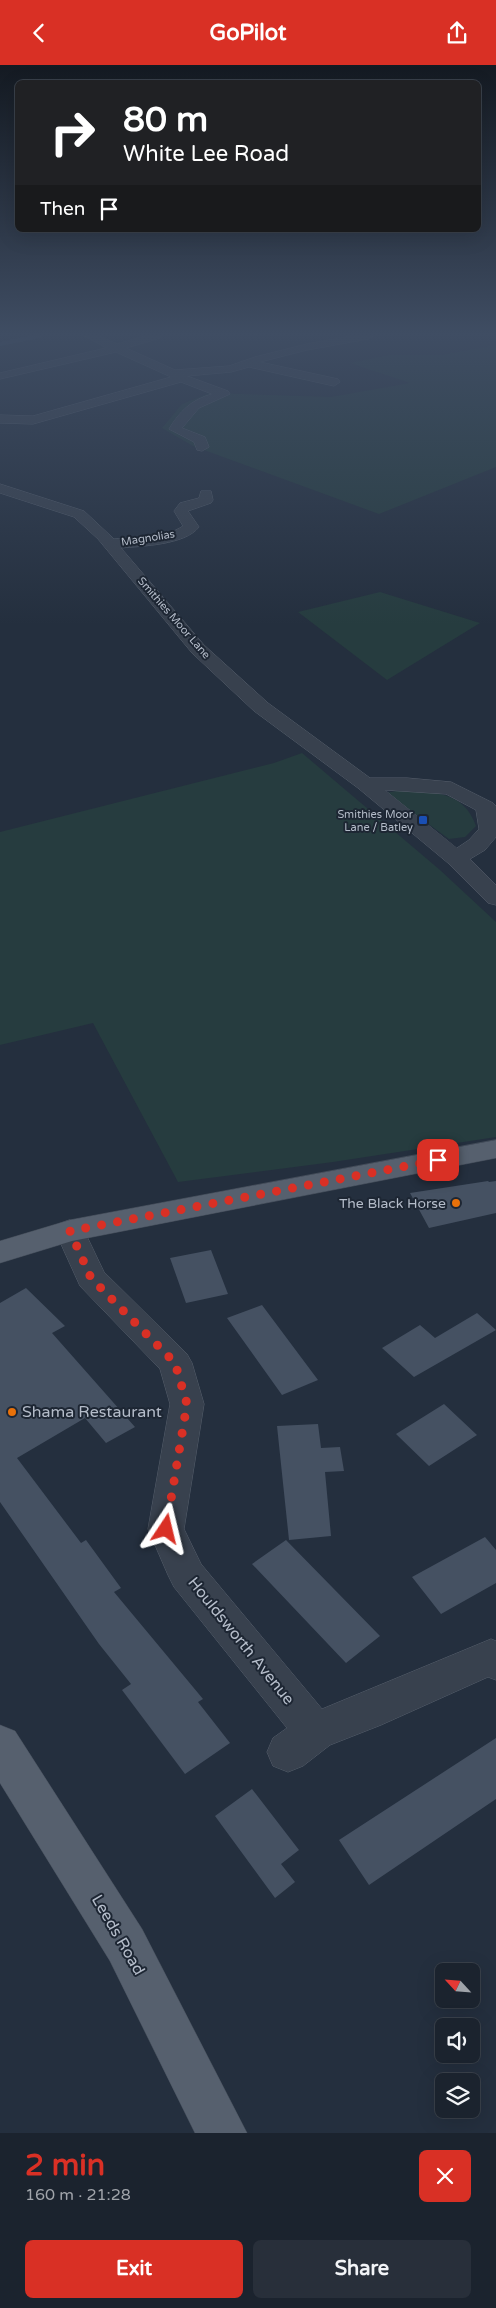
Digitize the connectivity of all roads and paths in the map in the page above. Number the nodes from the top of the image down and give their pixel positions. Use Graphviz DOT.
graph roads {
  1 [pos="183,433"];
  2 [pos="202,447"];
  3 [pos="0,488"];
  4 [pos="206,494"];
  5 [pos="110,544"];
  6 [pos="365,784"];
  7 [pos="456,858"];
  8 [pos="496,898"];
  9 [pos="496,1149"];
  10 [pos="70,1231"];
  11 [pos="0,1252"];
  12 [pos="496,1662"];
  13 [pos="0,1745"];
  14 [pos="222,2133"];
  1 -- 2 [label="street"];
  3 -- 5 [label="street, Smithies Moor Lane"];
  4 -- 5 [label="street, Magnolias"];
  5 -- 6 [label="street, Smithies Moor Lane"];
  6 -- 7 [label="street, Smithies Moor Lane"];
  6 -- 7 [label="street"];
  7 -- 8 [label="street, Smithies Moor Lane"];
  9 -- 10 [label="main road"];
  10 -- 11 [label="main road"];
  10 -- 12 [label="street, Houldsworth Avenue"];
  13 -- 14 [label="main road, Leeds Road"];
}
